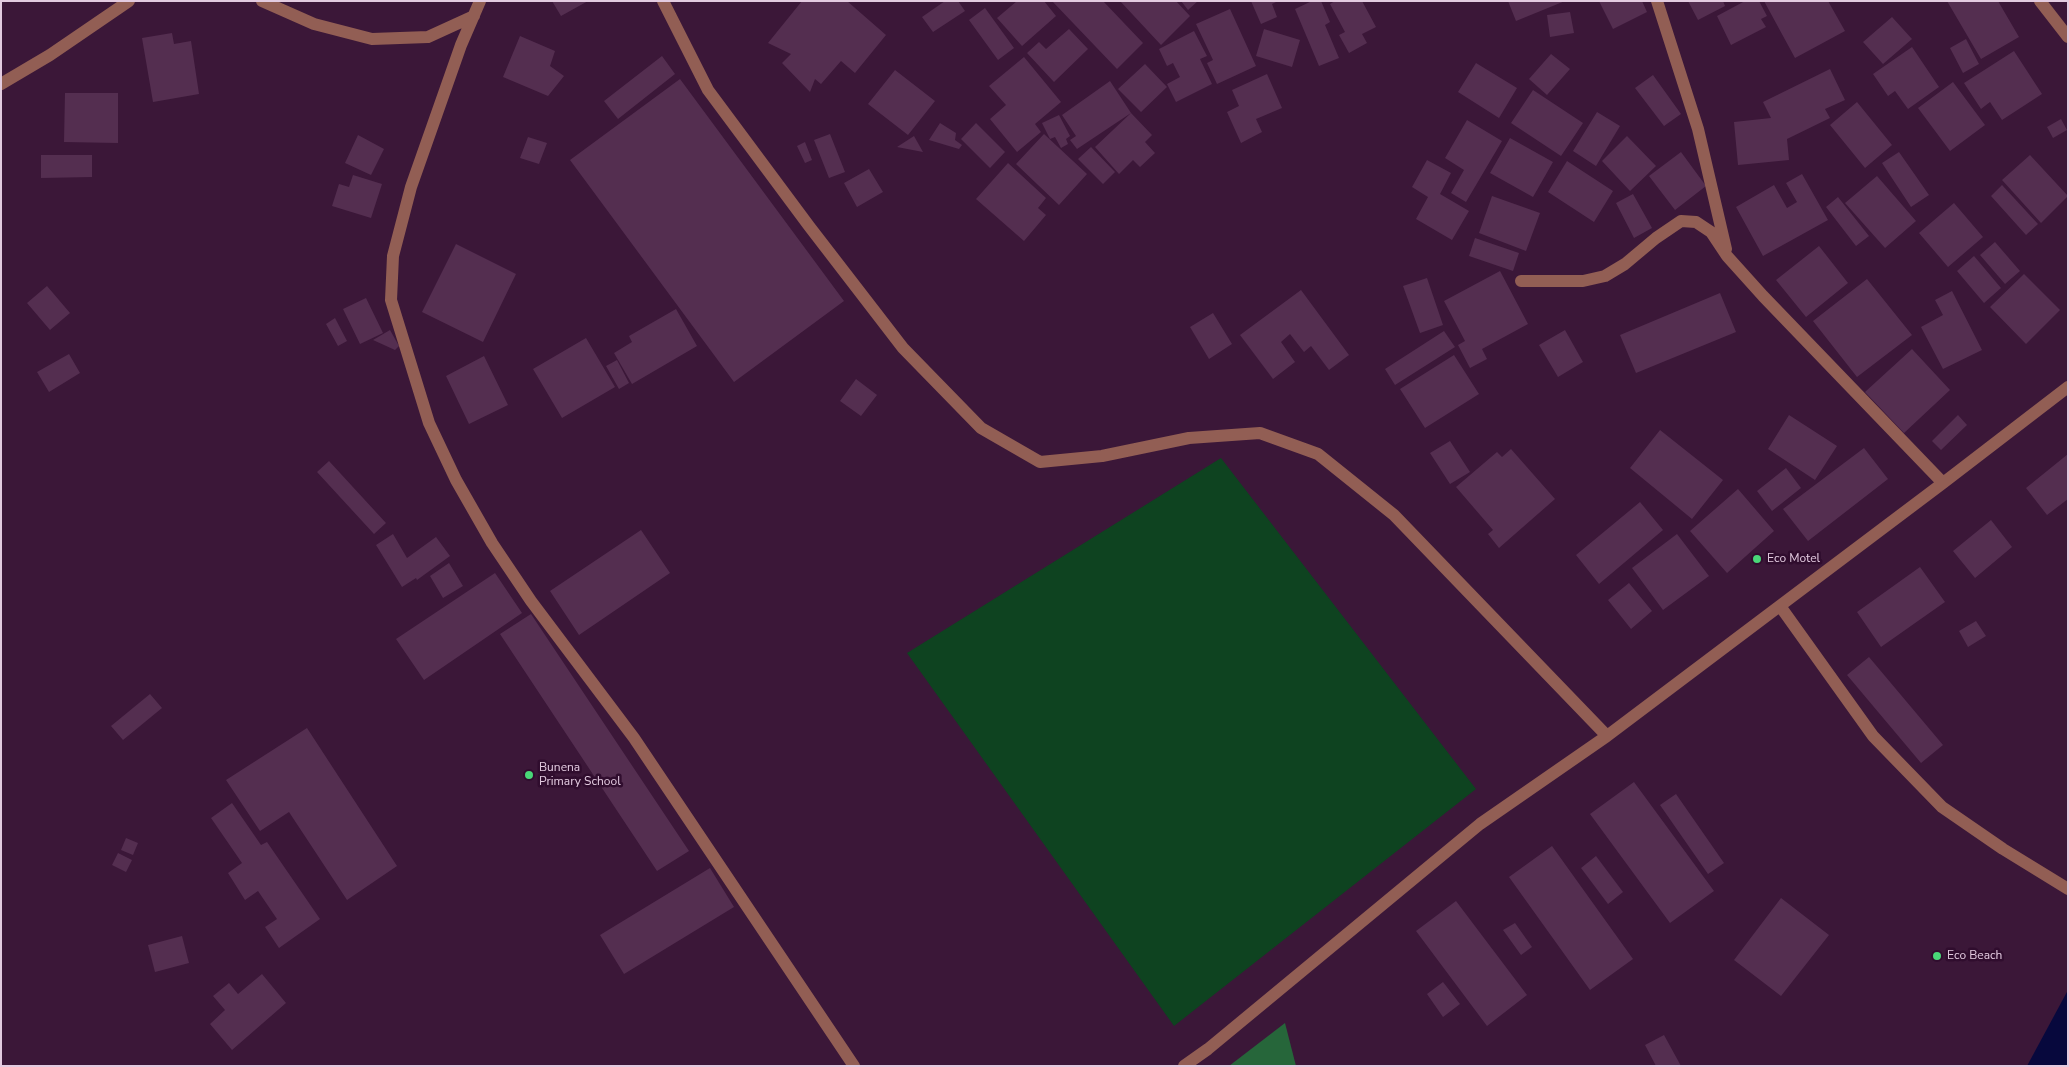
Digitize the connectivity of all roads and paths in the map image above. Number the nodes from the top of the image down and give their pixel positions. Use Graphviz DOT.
graph roads {
  1 [pos="129,1"];
  2 [pos="262,1"];
  3 [pos="480,1"];
  4 [pos="664,1"];
  5 [pos="1657,1"];
  6 [pos="2040,1"];
  7 [pos="474,16"];
  8 [pos="2068,36"];
  9 [pos="1,84"];
  10 [pos="1727,256"];
  11 [pos="1521,281"];
  12 [pos="2068,386"];
  13 [pos="1943,483"];
  14 [pos="1780,606"];
  15 [pos="1607,736"];
  16 [pos="2068,889"];
  17 [pos="854,1066"];
  18 [pos="1184,1066"];
  1 -- 9 [label="street"];
  2 -- 7 [label="street"];
  3 -- 7 [label="street"];
  4 -- 15 [label="street"];
  5 -- 10 [label="street"];
  6 -- 8 [label="street"];
  7 -- 17 [label="street"];
  10 -- 11 [label="street"];
  10 -- 13 [label="street"];
  12 -- 13 [label="street"];
  13 -- 14 [label="street"];
  14 -- 15 [label="street"];
  14 -- 16 [label="street"];
  15 -- 18 [label="street"];
}
